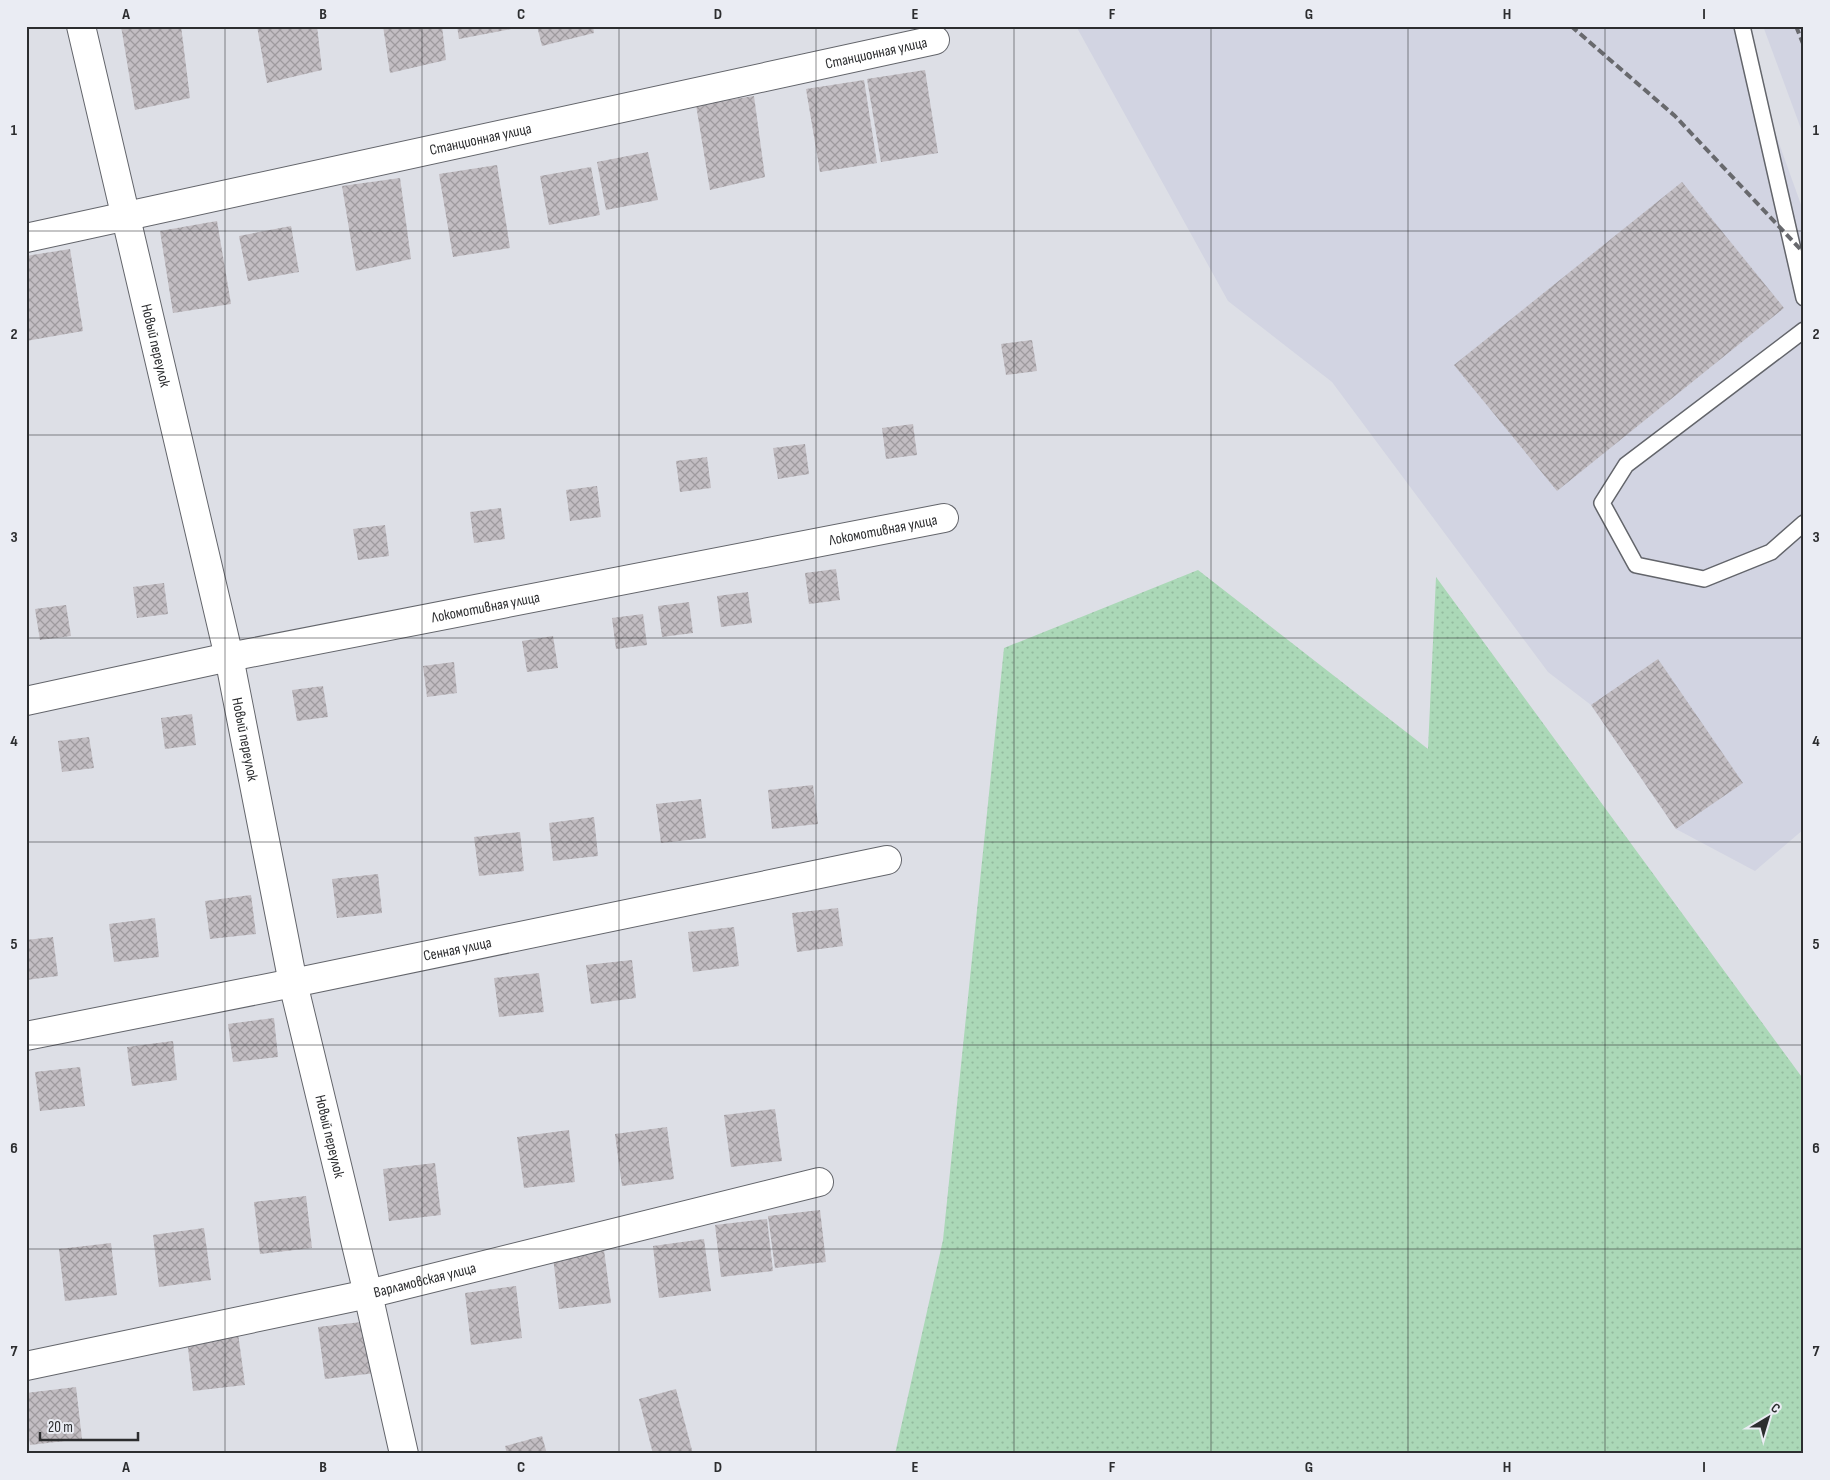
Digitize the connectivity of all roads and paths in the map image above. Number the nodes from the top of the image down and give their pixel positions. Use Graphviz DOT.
graph roads {
  1 [pos="81,26"];
  2 [pos="1742,26"];
  3 [pos="935,40"];
  4 [pos="125,217"];
  5 [pos="26,238"];
  6 [pos="1804,298"];
  7 [pos="1804,330"];
  8 [pos="944,518"];
  9 [pos="1804,523"];
  10 [pos="229,657"];
  11 [pos="26,701"];
  12 [pos="887,860"];
  13 [pos="293,983"];
  14 [pos="26,1036"];
  15 [pos="819,1182"];
  16 [pos="368,1294"];
  17 [pos="26,1366"];
  18 [pos="404,1454"];
  1 -- 4 [label="street, Новый переулок"];
  2 -- 6 [label="lane"];
  3 -- 4 [label="street, Станционная улица"];
  4 -- 5 [label="street, Станционная улица"];
  4 -- 10 [label="street, Новый переулок"];
  7 -- 9 [label="lane"];
  8 -- 10 [label="street, Локомотивная улица"];
  10 -- 11 [label="street, Локомотивная улица"];
  10 -- 13 [label="street, Новый переулок"];
  12 -- 13 [label="street, Сенная улица"];
  13 -- 14 [label="street, Сенная улица"];
  13 -- 16 [label="street, Новый переулок"];
  15 -- 16 [label="street, Варламовская улица"];
  16 -- 17 [label="street, Варламовская улица"];
  16 -- 18 [label="street, Новый переулок"];
}
